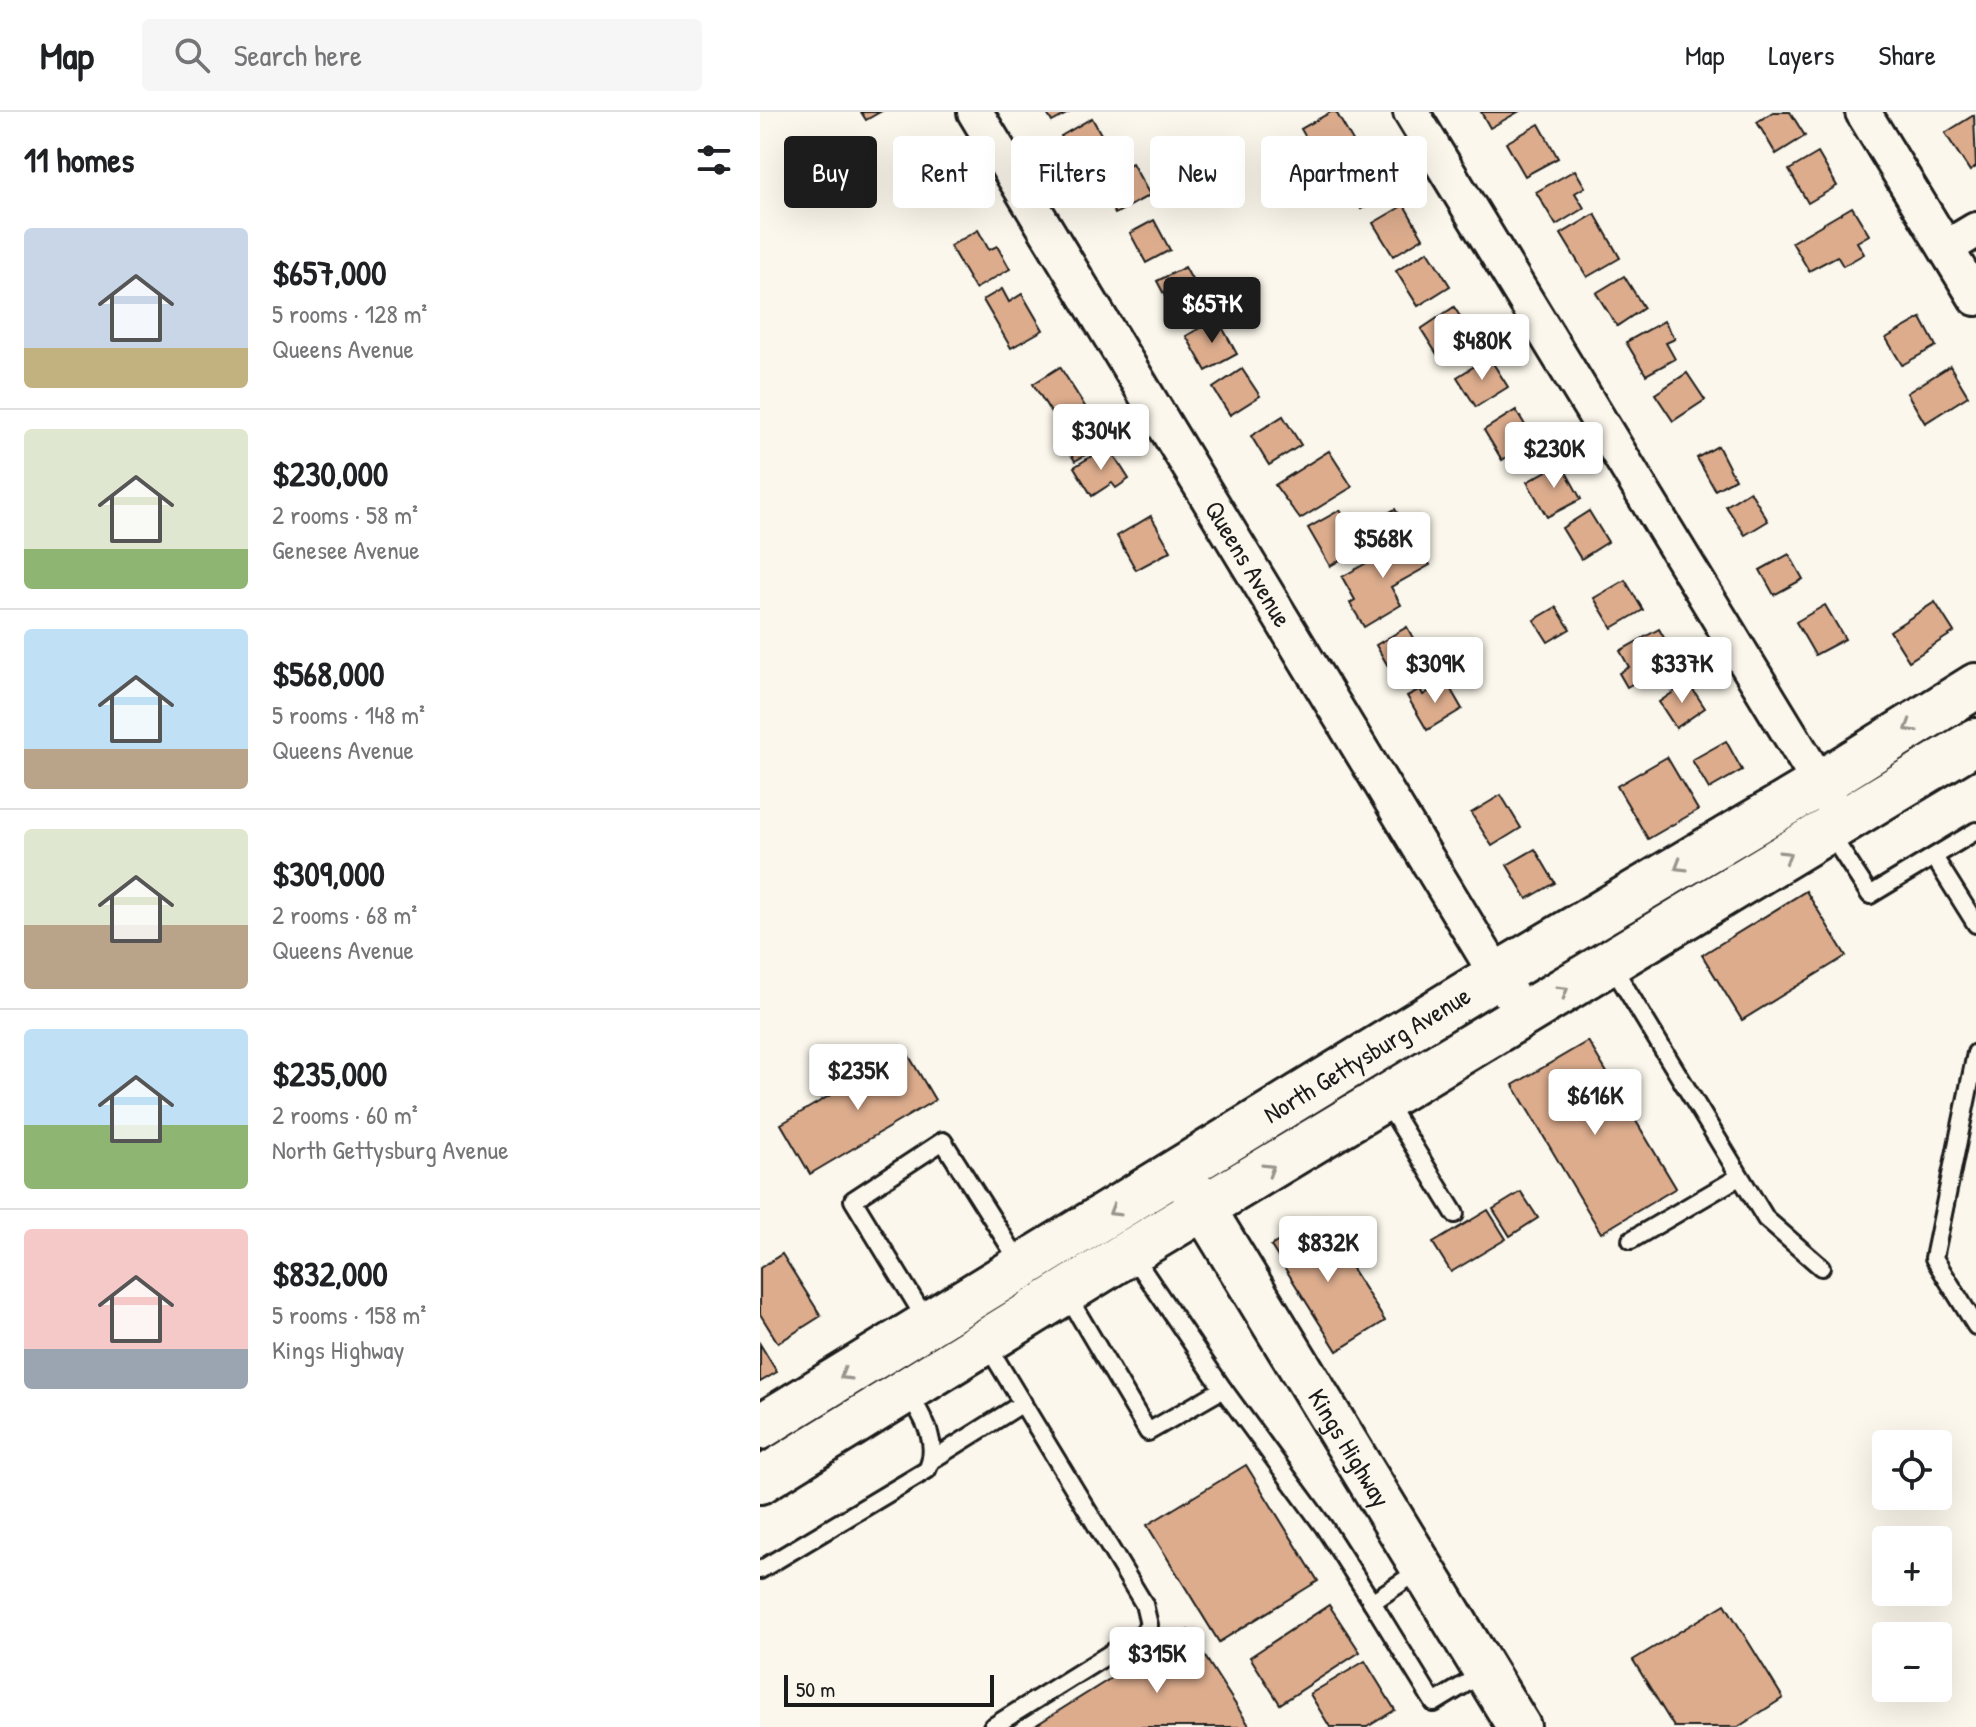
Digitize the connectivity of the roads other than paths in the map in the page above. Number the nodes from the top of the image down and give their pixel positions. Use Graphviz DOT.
graph roads {
  1 [pos="975,112"];
  2 [pos="1411,112"];
  3 [pos="1863,112"];
  4 [pos="1976,230"];
  5 [pos="1946,248"];
  6 [pos="1976,298"];
  7 [pos="1976,686"];
  8 [pos="1973,750"];
  9 [pos="1819,784"];
  10 [pos="1836,826"];
  11 [pos="1976,831"];
  12 [pos="1934,857"];
  13 [pos="1976,924"];
  14 [pos="1610,963"];
  15 [pos="1497,975"];
  16 [pos="1524,1014"];
  17 [pos="1976,1053"];
  18 [pos="1385,1099"];
  19 [pos="1181,1170"];
  20 [pos="1739,1177"];
  21 [pos="1202,1209"];
  22 [pos="1455,1214"];
  23 [pos="1631,1240"];
  24 [pos="1130,1252"];
  25 [pos="1821,1267"];
  26 [pos="1040,1288"];
  27 [pos="1976,1326"];
  28 [pos="951,1337"];
  29 [pos="884,1351"];
  30 [pos="1223,1389"];
  31 [pos="907,1390"];
  32 [pos="1023,1403"];
  33 [pos="760,1427"];
  34 [pos="932,1460"];
  35 [pos="760,1481"];
  36 [pos="1423,1568"];
  37 [pos="760,1570"];
  38 [pos="1372,1602"];
  39 [pos="1485,1672"];
  40 [pos="992,1727"];
  41 [pos="1519,1727"];
  1 -- 15 [label="street, Queens Avenue"];
  2 -- 9 [label="street"];
  3 -- 5 [label="street"];
  4 -- 5 [label="street"];
  5 -- 6 [label="street"];
  7 -- 9 [label="main road, North Gettysburg Avenue, one-way"];
  8 -- 10 [label="main road, North Gettysburg Avenue"];
  9 -- 10 [label="street"];
  9 -- 15 [label="main road, North Gettysburg Avenue, one-way"];
  10 -- 12 [label="lane"];
  14 -- 10 [label="main road, North Gettysburg Avenue, one-way"];
  11 -- 12 [label="lane"];
  12 -- 13 [label="lane"];
  16 -- 14 [label="main road, North Gettysburg Avenue, one-way"];
  14 -- 20 [label="lane"];
  15 -- 16 [label="street, Queens Avenue"];
  15 -- 19 [label="main road, North Gettysburg Avenue"];
  16 -- 18 [label="main road, North Gettysburg Avenue"];
  17 -- 27 [label="lane"];
  21 -- 18 [label="main road, North Gettysburg Avenue, one-way"];
  18 -- 22 [label="lane"];
  19 -- 21 [label="street, Kings Highway"];
  19 -- 26 [label="main road, North Gettysburg Avenue, one-way"];
  20 -- 23 [label="lane"];
  20 -- 25 [label="lane"];
  21 -- 24 [label="main road, North Gettysburg Avenue"];
  21 -- 36 [label="street, Kings Highway"];
  24 -- 26 [label="main road, North Gettysburg Avenue"];
  24 -- 30 [label="lane"];
  26 -- 28 [label="main road, North Gettysburg Avenue"];
  26 -- 28 [label="lane"];
  26 -- 30 [label="lane"];
  28 -- 29 [label="main road, North Gettysburg Avenue"];
  28 -- 31 [label="main road, North Gettysburg Avenue"];
  28 -- 32 [label="lane"];
  29 -- 31 [label="main road"];
  29 -- 33 [label="main road, North Gettysburg Avenue, one-way"];
  30 -- 38 [label="lane"];
  31 -- 34 [label="lane"];
  31 -- 35 [label="main road, North Gettysburg Avenue"];
  32 -- 34 [label="lane"];
  32 -- 40 [label="lane"];
  34 -- 37 [label="lane"];
  36 -- 38 [label="lane"];
  36 -- 39 [label="street, Kings Highway"];
  38 -- 39 [label="lane"];
  39 -- 41 [label="street, Kings Highway"];
}
